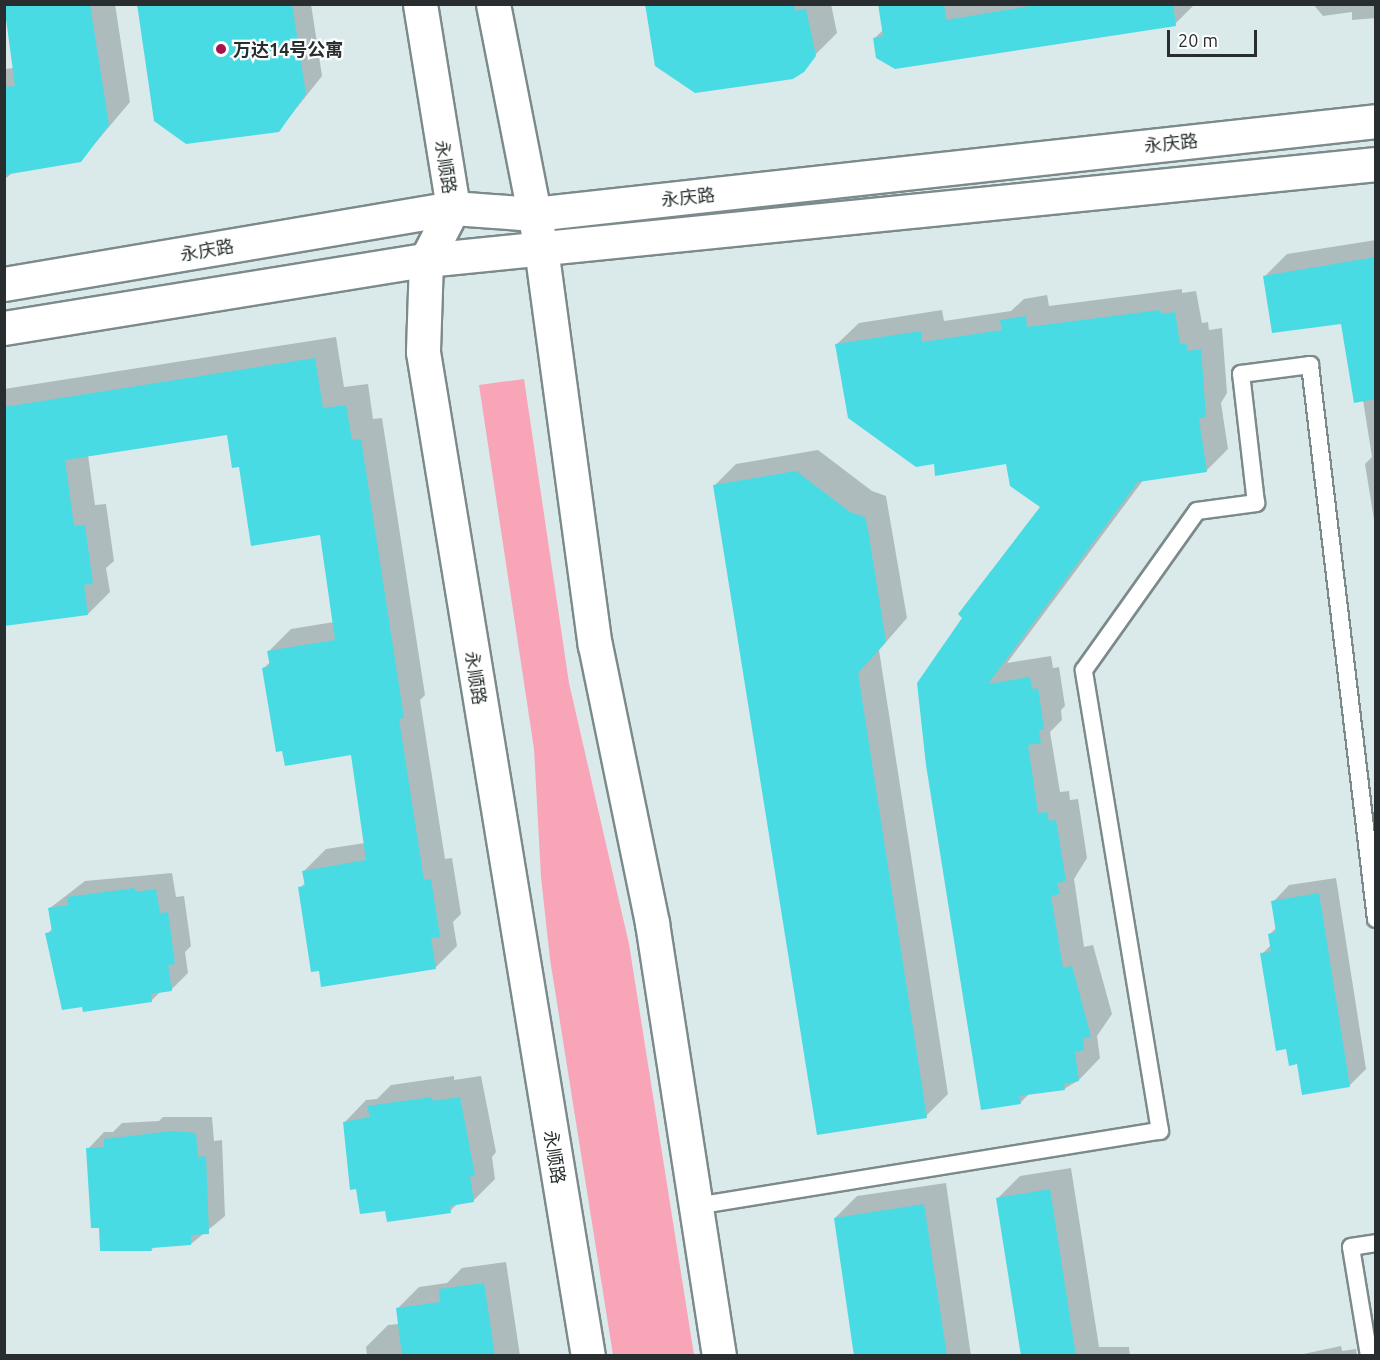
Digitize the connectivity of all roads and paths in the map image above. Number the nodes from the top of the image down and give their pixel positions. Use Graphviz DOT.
graph roads {
  1 [pos="420,4"];
  2 [pos="493,4"];
  3 [pos="1376,121"];
  4 [pos="1376,164"];
  5 [pos="453,208"];
  6 [pos="534,214"];
  7 [pos="541,248"];
  8 [pos="426,260"];
  9 [pos="4,284"];
  10 [pos="4,328"];
  11 [pos="1376,918"];
  12 [pos="695,1206"];
  13 [pos="1376,1243"];
  14 [pos="588,1356"];
  15 [pos="719,1356"];
  16 [pos="1369,1356"];
  1 -- 5 [label="street, 永顺路"];
  2 -- 6 [label="street"];
  3 -- 6 [label="street, 永庆路"];
  4 -- 7 [label="street, 永庆路"];
  5 -- 6 [label="street, 永庆路"];
  5 -- 8 [label="street, 永顺路"];
  5 -- 9 [label="street, 永庆路"];
  6 -- 7 [label="street"];
  7 -- 8 [label="street, 永庆路"];
  7 -- 12 [label="street"];
  8 -- 10 [label="street, 永庆路"];
  8 -- 14 [label="street, 永顺路"];
  11 -- 12 [label="lane"];
  12 -- 15 [label="street"];
  13 -- 16 [label="lane"];
}
